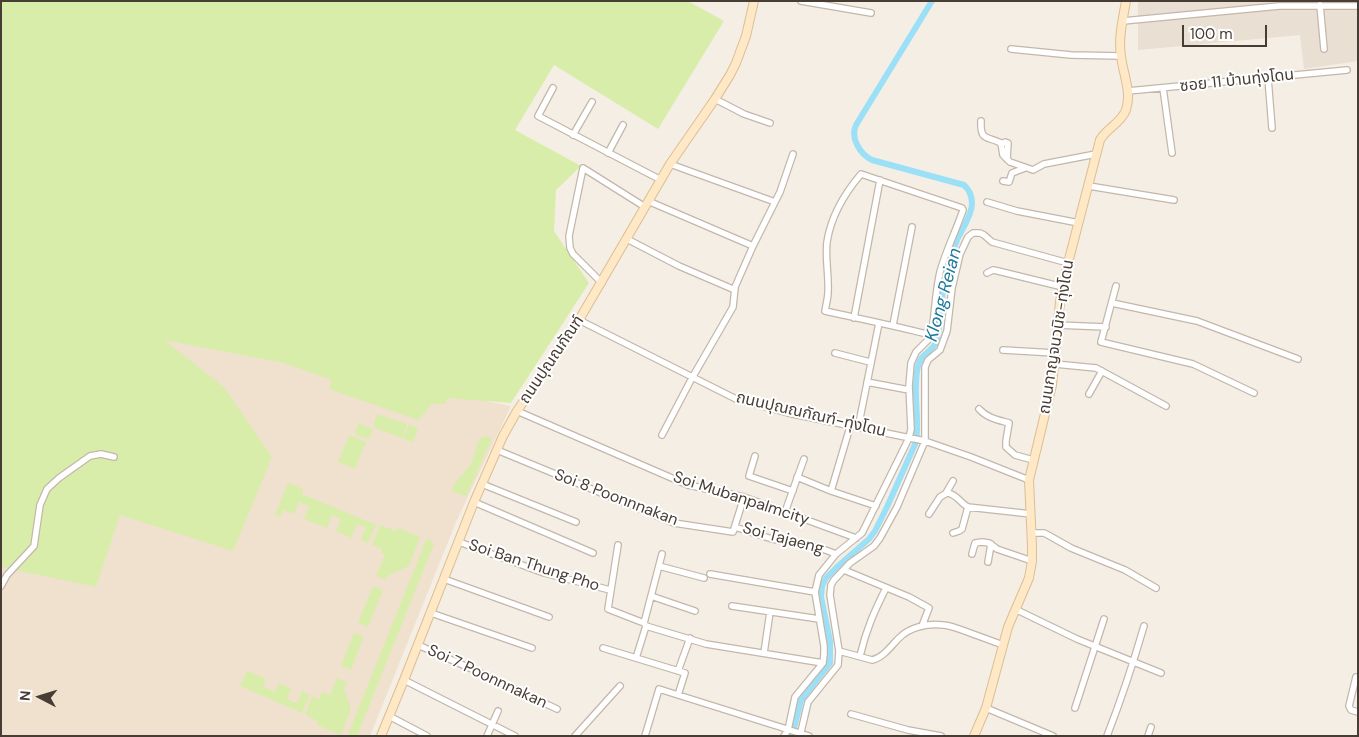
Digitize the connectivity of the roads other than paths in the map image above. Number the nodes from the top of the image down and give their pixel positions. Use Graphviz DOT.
graph roads {
  1 [pos="754,1"];
  2 [pos="801,1"];
  3 [pos="1126,1"];
  4 [pos="1320,5"];
  5 [pos="1358,6"];
  6 [pos="871,13"];
  7 [pos="1123,21"];
  8 [pos="1011,49"];
  9 [pos="1324,49"];
  10 [pos="1120,56"];
  11 [pos="1347,70"];
  12 [pos="1268,78"];
  13 [pos="553,88"];
  14 [pos="1163,88"];
  15 [pos="1128,91"];
  16 [pos="715,99"];
  17 [pos="592,102"];
  18 [pos="981,121"];
  19 [pos="770,123"];
  20 [pos="623,125"];
  21 [pos="1272,128"];
  22 [pos="572,135"];
  23 [pos="608,153"];
  24 [pos="1172,153"];
  25 [pos="793,154"];
  26 [pos="1096,154"];
  27 [pos="670,164"];
  28 [pos="1027,168"];
  29 [pos="661,180"];
  30 [pos="880,180"];
  31 [pos="1003,181"];
  32 [pos="1089,186"];
  33 [pos="1174,200"];
  34 [pos="775,202"];
  35 [pos="987,202"];
  36 [pos="647,204"];
  37 [pos="1079,223"];
  38 [pos="912,227"];
  39 [pos="627,239"];
  40 [pos="753,246"];
  41 [pos="1068,263"];
  42 [pos="987,273"];
  43 [pos="602,283"];
  44 [pos="1116,286"];
  45 [pos="1063,287"];
  46 [pos="734,290"];
  47 [pos="1112,303"];
  48 [pos="854,318"];
  49 [pos="579,320"];
  50 [pos="879,322"];
  51 [pos="1057,324"];
  52 [pos="893,325"];
  53 [pos="1106,326"];
  54 [pos="931,335"];
  55 [pos="1003,350"];
  56 [pos="1056,352"];
  57 [pos="835,353"];
  58 [pos="1298,359"];
  59 [pos="870,362"];
  60 [pos="1055,364"];
  61 [pos="1102,371"];
  62 [pos="692,378"];
  63 [pos="867,382"];
  64 [pos="908,390"];
  65 [pos="1254,393"];
  66 [pos="1089,394"];
  67 [pos="1166,406"];
  68 [pos="979,409"];
  69 [pos="517,411"];
  70 [pos="850,427"];
  71 [pos="858,428"];
  72 [pos="662,436"];
  73 [pos="910,438"];
  74 [pos="924,441"];
  75 [pos="497,450"];
  76 [pos="755,456"];
  77 [pos="114,457"];
  78 [pos="804,459"];
  79 [pos="1033,460"];
  80 [pos="798,477"];
  81 [pos="1029,480"];
  82 [pos="953,481"];
  83 [pos="482,484"];
  84 [pos="793,491"];
  85 [pos="832,491"];
  86 [pos="946,493"];
  87 [pos="744,497"];
  88 [pos="474,502"];
  89 [pos="876,506"];
  90 [pos="968,506"];
  91 [pos="785,512"];
  92 [pos="929,514"];
  93 [pos="1030,514"];
  94 [pos="576,522"];
  95 [pos="734,529"];
  96 [pos="953,533"];
  97 [pos="1032,533"];
  98 [pos="856,538"];
  99 [pos="459,542"];
  100 [pos="992,544"];
  101 [pos="618,545"];
  102 [pos="593,553"];
  103 [pos="662,554"];
  104 [pos="836,554"];
  105 [pos="972,554"];
  106 [pos="1032,561"];
  107 [pos="988,562"];
  108 [pos="659,566"];
  109 [pos="844,570"];
  110 [pos="710,574"];
  111 [pos="704,578"];
  112 [pos="444,579"];
  113 [pos="1,586"];
  114 [pos="886,588"];
  115 [pos="1156,588"];
  116 [pos="610,590"];
  117 [pos="815,592"];
  118 [pos="651,596"];
  119 [pos="732,606"];
  120 [pos="1015,609"];
  121 [pos="695,611"];
  122 [pos="431,612"];
  123 [pos="770,612"];
  124 [pos="549,617"];
  125 [pos="819,619"];
  126 [pos="1104,619"];
  127 [pos="645,624"];
  128 [pos="922,626"];
  129 [pos="1144,626"];
  130 [pos="690,638"];
  131 [pos="418,645"];
  132 [pos="1003,645"];
  133 [pos="1096,647"];
  134 [pos="532,648"];
  135 [pos="603,648"];
  136 [pos="839,651"];
  137 [pos="764,653"];
  138 [pos="860,656"];
  139 [pos="636,658"];
  140 [pos="1134,662"];
  141 [pos="823,663"];
  142 [pos="678,671"];
  143 [pos="1161,673"];
  144 [pos="1356,677"];
  145 [pos="404,680"];
  146 [pos="620,686"];
  147 [pos="678,695"];
  148 [pos="986,708"];
  149 [pos="1074,708"];
  150 [pos="556,710"];
  151 [pos="498,711"];
  152 [pos="1358,712"];
  153 [pos="851,714"];
  154 [pos="389,716"];
  155 [pos="493,724"];
  156 [pos="1151,727"];
  157 [pos="788,730"];
  158 [pos="800,734"];
  159 [pos="381,736"];
  160 [pos="427,736"];
  161 [pos="487,736"];
  162 [pos="515,736"];
  163 [pos="575,736"];
  164 [pos="645,736"];
  165 [pos="784,736"];
  166 [pos="809,736"];
  167 [pos="941,736"];
  168 [pos="974,736"];
  169 [pos="1053,736"];
  170 [pos="1107,736"];
  171 [pos="1148,736"];
  1 -- 16 [label="street, ถนนปุณณกัณฑ์"];
  2 -- 6 [label="street"];
  3 -- 7 [label="street, ถนนกาญจนวนิช-ทุ่งโดน"];
  4 -- 5 [label="street"];
  4 -- 7 [label="street"];
  4 -- 9 [label="street"];
  7 -- 10 [label="street, ถนนกาญจนวนิช-ทุ่งโดน"];
  8 -- 10 [label="street"];
  10 -- 15 [label="street, ถนนกาญจนวนิช-ทุ่งโดน"];
  11 -- 12 [label="street, ซอย 11 บ้านทุ่งโดน"];
  12 -- 14 [label="street, ซอย 11 บ้านทุ่งโดน"];
  12 -- 21 [label="street"];
  13 -- 22 [label="street"];
  14 -- 15 [label="street, ซอย 11 บ้านทุ่งโดน"];
  14 -- 24 [label="street"];
  15 -- 26 [label="street, ถนนกาญจนวนิช-ทุ่งโดน"];
  16 -- 19 [label="street"];
  16 -- 27 [label="street, ถนนปุณณกัณฑ์"];
  17 -- 22 [label="street"];
  18 -- 28 [label="street"];
  20 -- 23 [label="street"];
  22 -- 23 [label="street"];
  23 -- 29 [label="street"];
  25 -- 34 [label="street"];
  26 -- 28 [label="street"];
  26 -- 32 [label="street, ถนนกาญจนวนิช-ทุ่งโดน"];
  27 -- 29 [label="street, ถนนปุณณกัณฑ์"];
  27 -- 34 [label="street"];
  28 -- 31 [label="street"];
  29 -- 36 [label="street, ถนนปุณณกัณฑ์"];
  30 -- 48 [label="street"];
  30 -- 48 [label="street"];
  30 -- 54 [label="street"];
  32 -- 33 [label="street"];
  32 -- 37 [label="street, ถนนกาญจนวนิช-ทุ่งโดน"];
  34 -- 40 [label="street"];
  35 -- 37 [label="street"];
  36 -- 39 [label="street, ถนนปุณณกัณฑ์"];
  36 -- 40 [label="street"];
  36 -- 43 [label="street"];
  37 -- 41 [label="street, ถนนกาญจนวนิช-ทุ่งโดน"];
  38 -- 52 [label="street"];
  39 -- 43 [label="street, ถนนปุณณกัณฑ์"];
  39 -- 46 [label="street"];
  40 -- 46 [label="street"];
  41 -- 45 [label="street, ถนนกาญจนวนิช-ทุ่งโดน"];
  41 -- 74 [label="street"];
  42 -- 45 [label="street"];
  43 -- 49 [label="street, ถนนปุณณกัณฑ์"];
  44 -- 47 [label="street"];
  45 -- 51 [label="street, ถนนกาญจนวนิช-ทุ่งโดน"];
  46 -- 62 [label="street"];
  47 -- 53 [label="street"];
  47 -- 58 [label="street"];
  48 -- 50 [label="street"];
  49 -- 62 [label="street, ถนนปุณณกัณฑ์-ทุ่งโดน"];
  49 -- 69 [label="street, ถนนปุณณกัณฑ์"];
  50 -- 52 [label="street"];
  50 -- 59 [label="street"];
  51 -- 53 [label="street"];
  51 -- 56 [label="street, ถนนกาญจนวนิช-ทุ่งโดน"];
  52 -- 54 [label="street"];
  53 -- 65 [label="street"];
  54 -- 64 [label="street"];
  55 -- 56 [label="street"];
  56 -- 60 [label="street, ถนนกาญจนวนิช-ทุ่งโดน"];
  57 -- 59 [label="street"];
  59 -- 63 [label="street"];
  60 -- 61 [label="street"];
  60 -- 79 [label="street, ถนนกาญจนวนิช-ทุ่งโดน"];
  61 -- 66 [label="street"];
  61 -- 67 [label="street"];
  62 -- 70 [label="street, ถนนปุณณกัณฑ์-ทุ่งโดน"];
  62 -- 72 [label="street"];
  63 -- 64 [label="street"];
  63 -- 71 [label="street"];
  64 -- 73 [label="street"];
  68 -- 79 [label="street"];
  69 -- 75 [label="street, ถนนปุณณกัณฑ์"];
  69 -- 87 [label="street, Soi Mubanpalmcity"];
  70 -- 71 [label="street, ถนนปุณณกัณฑ์-ทุ่งโดน"];
  70 -- 85 [label="street"];
  71 -- 73 [label="street, ถนนปุณณกัณฑ์-ทุ่งโดน"];
  73 -- 74 [label="street, ถนนปุณณกัณฑ์-ทุ่งโดน"];
  73 -- 89 [label="street"];
  74 -- 81 [label="street, ถนนปุณณกัณฑ์-ทุ่งโดน"];
  74 -- 109 [label="street"];
  75 -- 83 [label="street, ถนนปุณณกัณฑ์"];
  75 -- 95 [label="street, Soi 8 Poonnnakan"];
  76 -- 84 [label="street"];
  77 -- 113 [label="street"];
  78 -- 80 [label="street"];
  79 -- 81 [label="street, ถนนกาญจนวนิช-ทุ่งโดน"];
  80 -- 84 [label="street"];
  80 -- 85 [label="street"];
  81 -- 93 [label="street, ถนนกาญจนวนิช-ทุ่งโดน"];
  82 -- 86 [label="street"];
  83 -- 88 [label="street, ถนนปุณณกัณฑ์"];
  83 -- 94 [label="street"];
  84 -- 91 [label="street"];
  85 -- 89 [label="street"];
  86 -- 90 [label="street"];
  86 -- 92 [label="street"];
  87 -- 91 [label="street, Soi Mubanpalmcity"];
  87 -- 95 [label="street"];
  88 -- 99 [label="street, ถนนปุณณกัณฑ์"];
  88 -- 102 [label="street"];
  89 -- 98 [label="street"];
  90 -- 93 [label="street"];
  90 -- 96 [label="street"];
  91 -- 98 [label="street, Soi Mubanpalmcity"];
  93 -- 97 [label="street, ถนนกาญจนวนิช-ทุ่งโดน"];
  95 -- 104 [label="street, Soi Tajaeng"];
  97 -- 106 [label="street, ถนนกาญจนวนิช-ทุ่งโดน"];
  97 -- 115 [label="street"];
  98 -- 104 [label="street"];
  99 -- 112 [label="street, ถนนปุณณกัณฑ์"];
  99 -- 116 [label="street, Soi Ban Thung Pho"];
  100 -- 105 [label="street"];
  100 -- 106 [label="street"];
  100 -- 107 [label="street"];
  101 -- 116 [label="street"];
  103 -- 108 [label="street"];
  104 -- 117 [label="street"];
  106 -- 120 [label="street, ถนนกาญจนวนิช-ทุ่งโดน"];
  108 -- 111 [label="street"];
  108 -- 118 [label="street"];
  109 -- 114 [label="street"];
  109 -- 136 [label="street"];
  110 -- 117 [label="street"];
  112 -- 122 [label="street, ถนนปุณณกัณฑ์"];
  112 -- 124 [label="street"];
  114 -- 128 [label="street"];
  114 -- 138 [label="street"];
  116 -- 127 [label="street"];
  117 -- 125 [label="street"];
  118 -- 121 [label="street"];
  118 -- 127 [label="street"];
  119 -- 123 [label="street"];
  120 -- 132 [label="street, ถนนกาญจนวนิช-ทุ่งโดน"];
  120 -- 133 [label="street"];
  122 -- 131 [label="street, ถนนปุณณกัณฑ์"];
  122 -- 134 [label="street"];
  123 -- 125 [label="street"];
  123 -- 137 [label="street"];
  125 -- 141 [label="street"];
  126 -- 133 [label="street"];
  127 -- 130 [label="street"];
  127 -- 139 [label="street"];
  128 -- 132 [label="street"];
  128 -- 138 [label="street"];
  129 -- 140 [label="street"];
  130 -- 137 [label="street"];
  130 -- 142 [label="street"];
  131 -- 145 [label="street, ถนนปุณณกัณฑ์"];
  131 -- 150 [label="street, Soi 7 Poonnnakan"];
  132 -- 148 [label="street, ถนนกาญจนวนิช-ทุ่งโดน"];
  133 -- 140 [label="street"];
  133 -- 149 [label="street"];
  135 -- 139 [label="street"];
  136 -- 138 [label="street"];
  136 -- 158 [label="street"];
  137 -- 141 [label="street"];
  139 -- 142 [label="street"];
  140 -- 143 [label="street"];
  140 -- 170 [label="street"];
  141 -- 157 [label="street"];
  142 -- 147 [label="street"];
  144 -- 152 [label="street"];
  145 -- 154 [label="street, ถนนปุณณกัณฑ์"];
  145 -- 155 [label="street"];
  146 -- 163 [label="street"];
  147 -- 157 [label="street"];
  147 -- 164 [label="street"];
  148 -- 168 [label="street, ถนนกาญจนวนิช-ทุ่งโดน"];
  148 -- 169 [label="street"];
  151 -- 155 [label="street"];
  153 -- 167 [label="street"];
  154 -- 159 [label="street, ถนนปุณณกัณฑ์"];
  154 -- 160 [label="street"];
  155 -- 161 [label="street"];
  155 -- 162 [label="street"];
  156 -- 171 [label="street"];
  157 -- 158 [label="street"];
  157 -- 165 [label="street"];
  158 -- 166 [label="street"];
}
